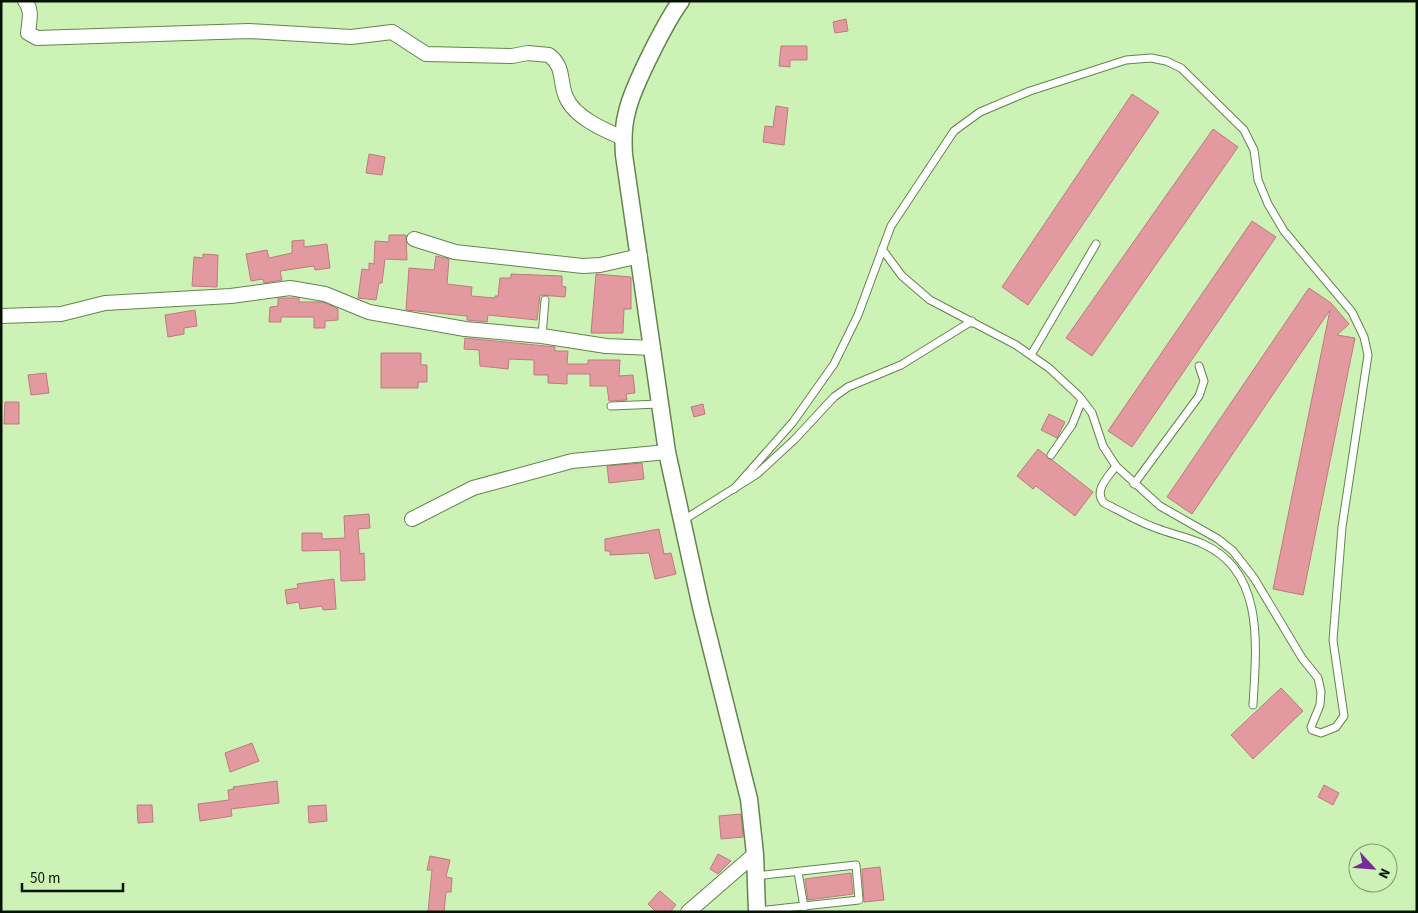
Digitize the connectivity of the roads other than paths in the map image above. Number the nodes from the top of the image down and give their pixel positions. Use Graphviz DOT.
graph roads {
  1 [pos="24,1"];
  2 [pos="681,1"];
  3 [pos="623,138"];
  4 [pos="414,239"];
  5 [pos="1096,244"];
  6 [pos="882,249"];
  7 [pos="640,256"];
  8 [pos="545,300"];
  9 [pos="1,316"];
  10 [pos="972,322"];
  11 [pos="542,336"];
  12 [pos="653,348"];
  13 [pos="1031,355"];
  14 [pos="1199,366"];
  15 [pos="1082,400"];
  16 [pos="659,404"];
  17 [pos="611,406"];
  18 [pos="666,452"];
  19 [pos="1051,455"];
  20 [pos="1116,466"];
  21 [pos="1134,484"];
  22 [pos="734,489"];
  23 [pos="412,519"];
  24 [pos="682,522"];
  25 [pos="1254,705"];
  26 [pos="755,854"];
  27 [pos="798,872"];
  28 [pos="756,876"];
  29 [pos="804,907"];
  30 [pos="688,912"];
  31 [pos="757,912"];
  1 -- 3 [label="street"];
  2 -- 3 [label="street"];
  3 -- 7 [label="street"];
  4 -- 7 [label="street"];
  5 -- 13 [label="lane"];
  6 -- 10 [label="lane"];
  6 -- 21 [label="lane"];
  6 -- 22 [label="lane"];
  7 -- 12 [label="street"];
  8 -- 11 [label="lane"];
  9 -- 11 [label="street"];
  10 -- 13 [label="lane"];
  10 -- 22 [label="lane"];
  11 -- 12 [label="street"];
  12 -- 16 [label="street"];
  13 -- 15 [label="lane"];
  14 -- 21 [label="lane"];
  15 -- 19 [label="lane"];
  15 -- 20 [label="lane"];
  16 -- 17 [label="lane"];
  16 -- 18 [label="street"];
  18 -- 23 [label="street"];
  18 -- 24 [label="street"];
  20 -- 21 [label="lane"];
  20 -- 25 [label="lane"];
  22 -- 24 [label="lane"];
  24 -- 26 [label="street"];
  26 -- 28 [label="street"];
  26 -- 30 [label="street"];
  27 -- 28 [label="lane"];
  27 -- 29 [label="lane"];
  27 -- 29 [label="lane"];
  28 -- 31 [label="street"];
  29 -- 31 [label="lane"];
}
